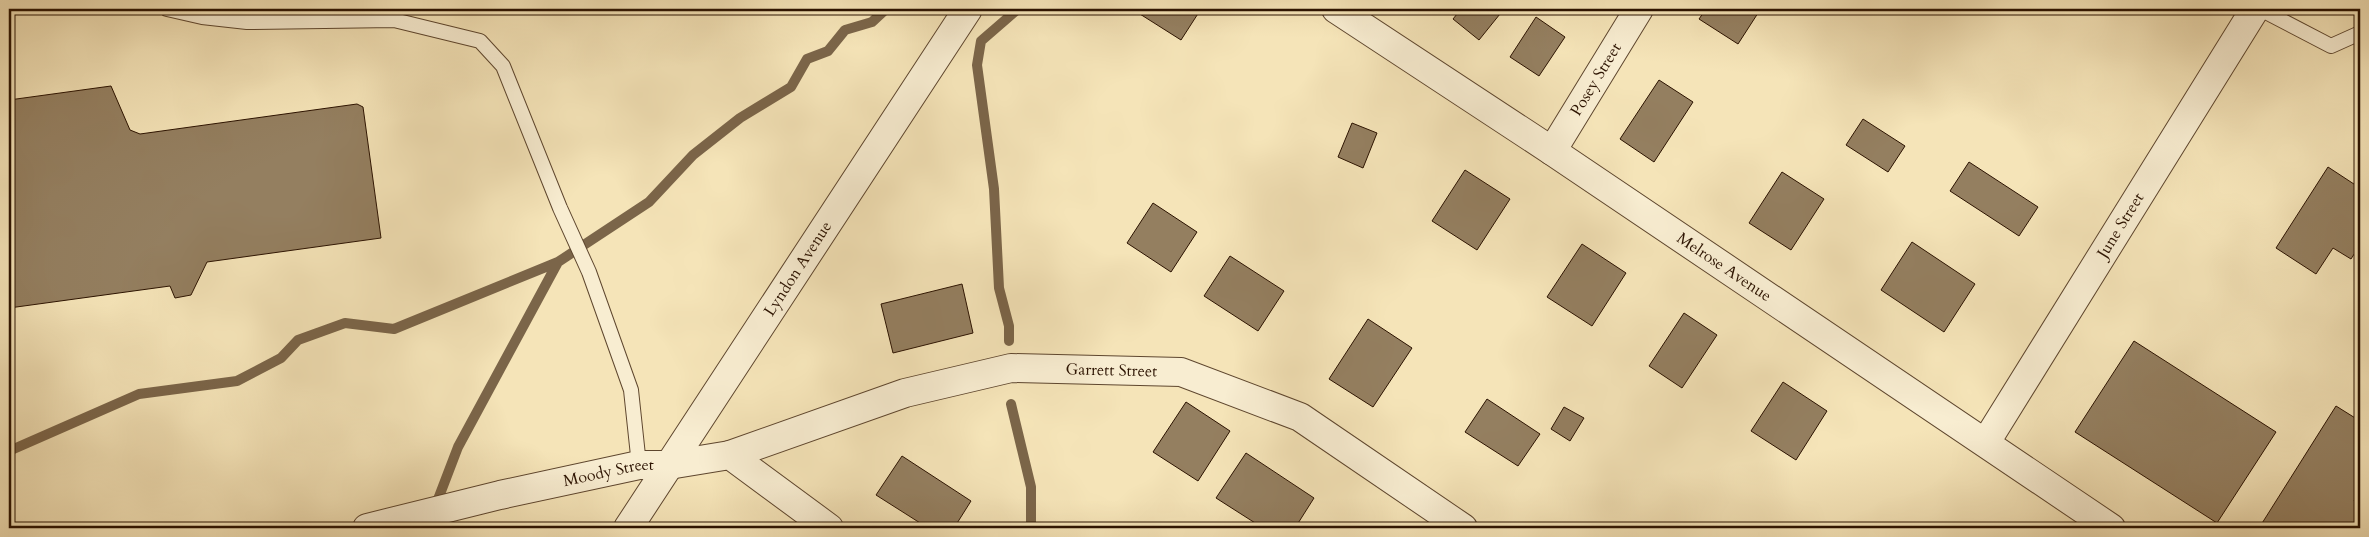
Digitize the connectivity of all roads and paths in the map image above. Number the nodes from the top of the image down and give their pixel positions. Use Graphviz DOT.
graph roads {
  1 [pos="168,9"];
  2 [pos="968,9"];
  3 [pos="1336,9"];
  4 [pos="1639,9"];
  5 [pos="2255,9"];
  6 [pos="2260,9"];
  7 [pos="2360,33"];
  8 [pos="1552,151"];
  9 [pos="1986,442"];
  10 [pos="730,455"];
  11 [pos="638,465"];
  12 [pos="669,465"];
  13 [pos="367,528"];
  14 [pos="628,528"];
  15 [pos="829,528"];
  16 [pos="1463,528"];
  17 [pos="2111,528"];
  1 -- 11 [label="lane"];
  2 -- 12 [label="street, Lyndon Avenue"];
  3 -- 8 [label="street, Melrose Avenue"];
  4 -- 8 [label="street, Posey Street"];
  5 -- 9 [label="street, June Street"];
  6 -- 7 [label="lane"];
  8 -- 9 [label="street, Melrose Avenue"];
  9 -- 17 [label="street, Melrose Avenue"];
  10 -- 12 [label="street, Moody Street"];
  10 -- 15 [label="street"];
  10 -- 16 [label="street, Garrett Street"];
  11 -- 12 [label="street, Moody Street"];
  11 -- 13 [label="street, Moody Street"];
  12 -- 14 [label="street, Lyndon Avenue"];
}
